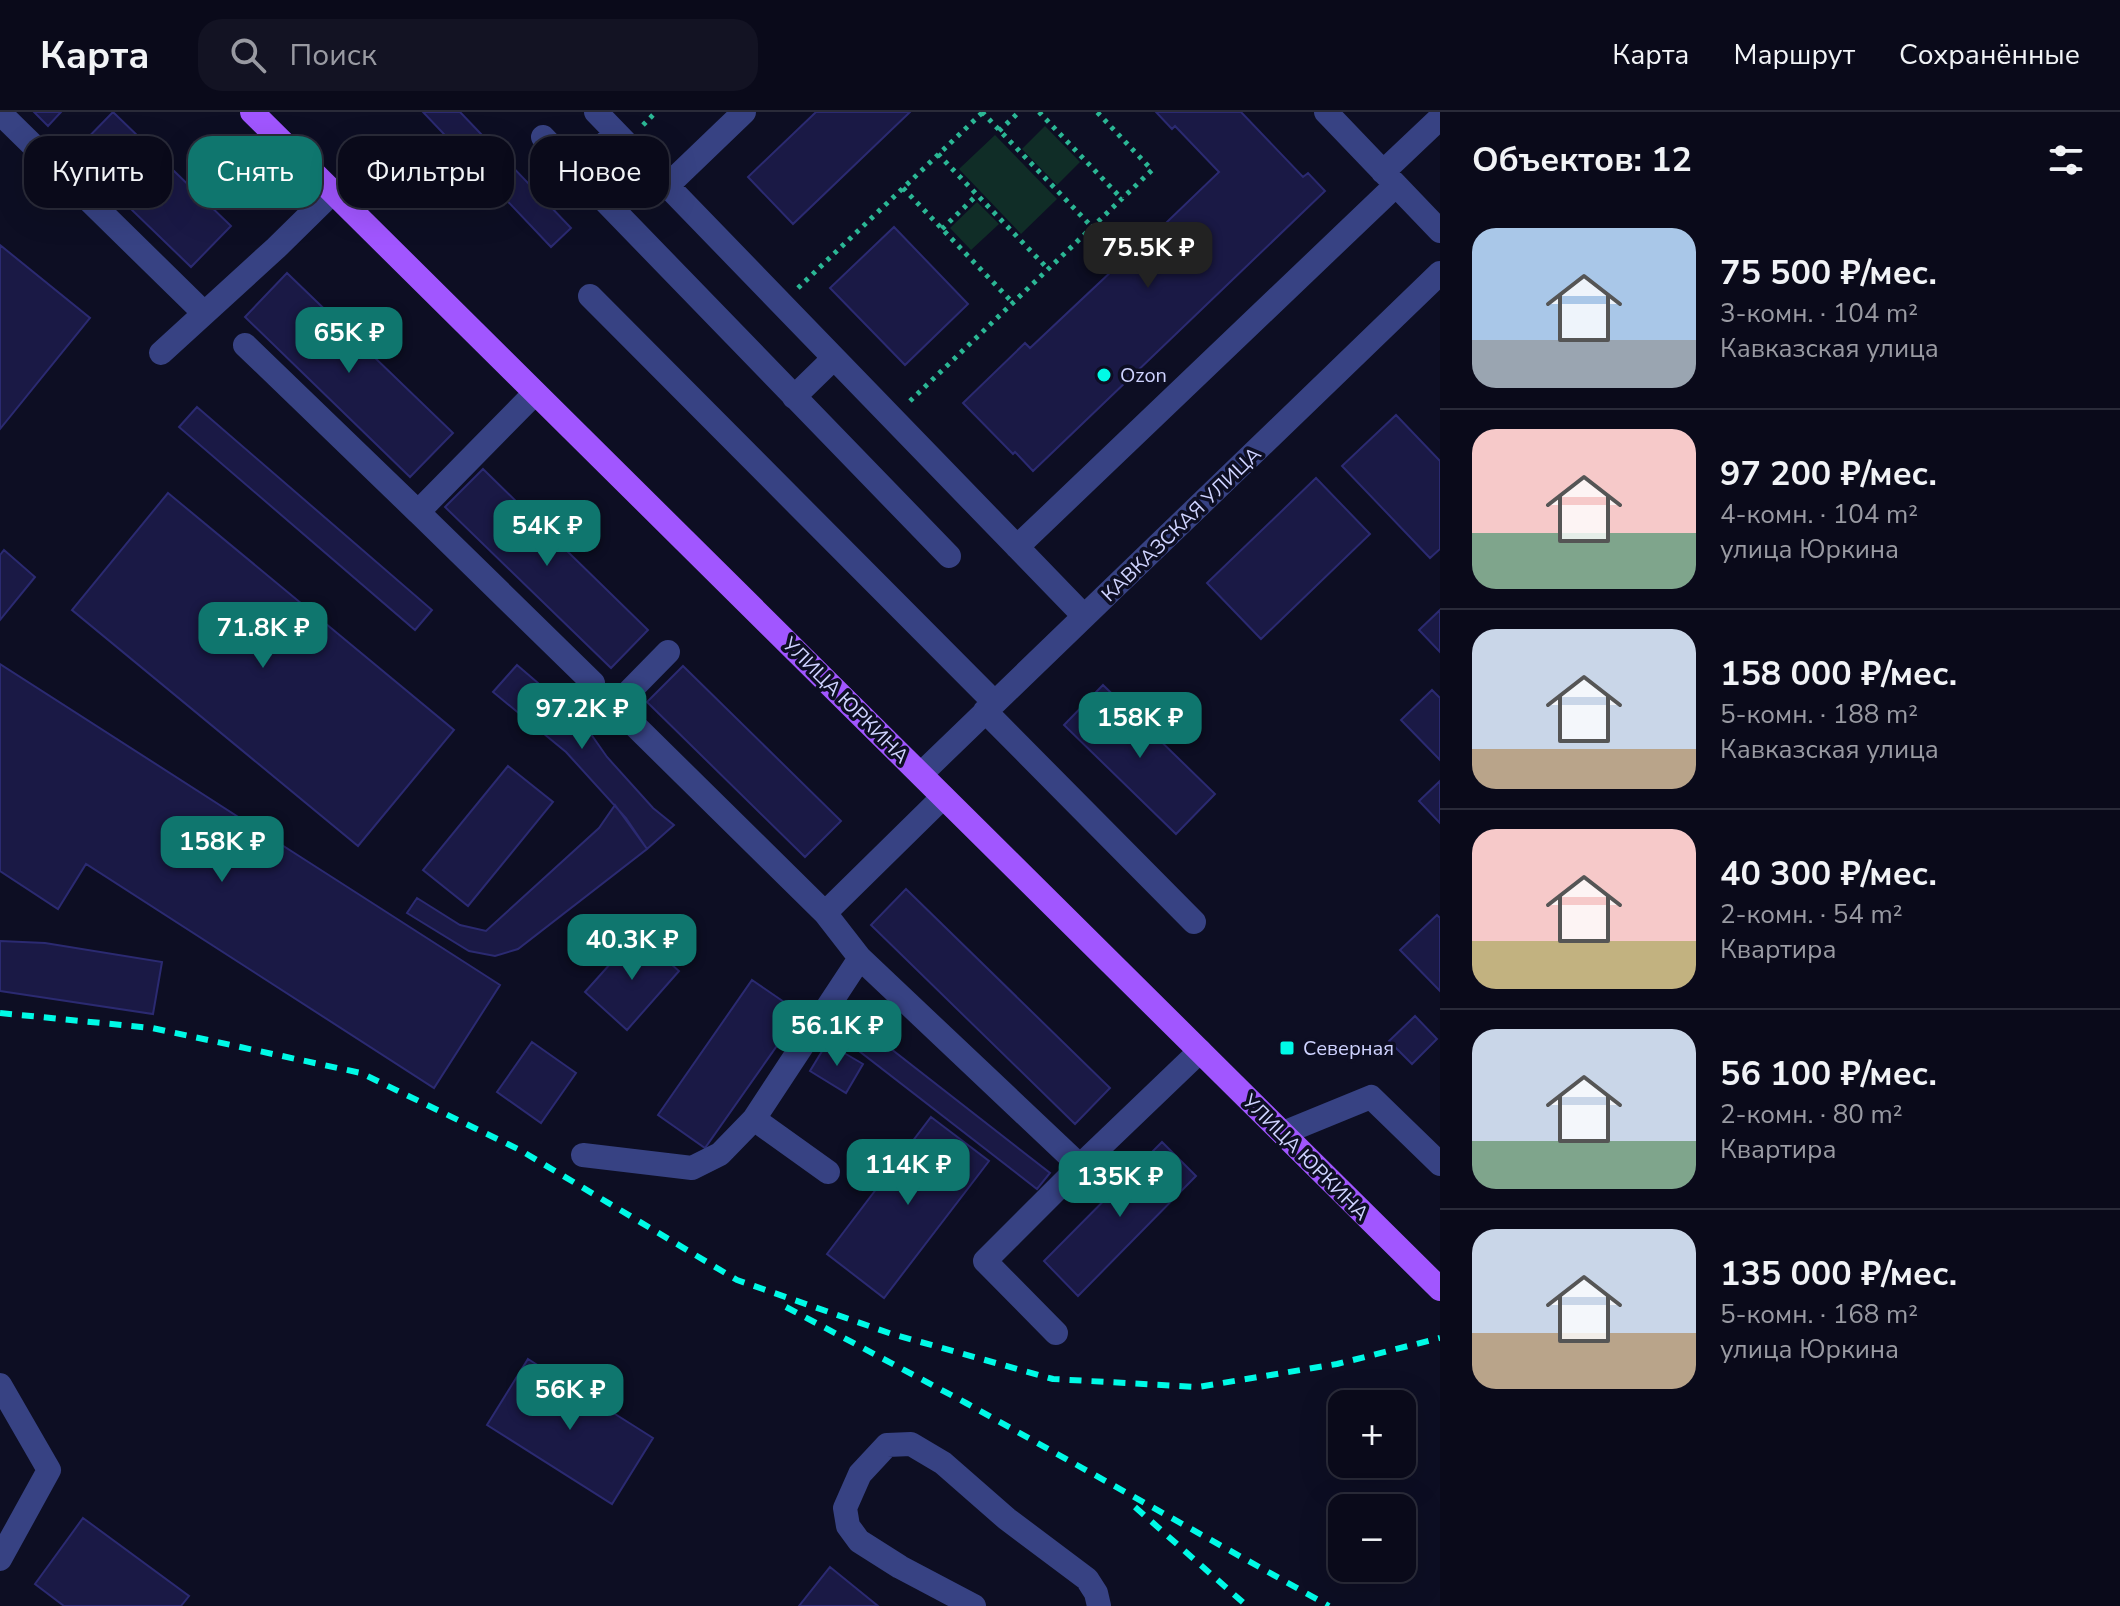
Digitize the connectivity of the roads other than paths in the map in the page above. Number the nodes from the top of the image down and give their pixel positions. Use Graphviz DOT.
graph roads {
  1 [pos="252,112"];
  2 [pos="596,112"];
  3 [pos="744,112"];
  4 [pos="1326,112"];
  5 [pos="0,113"];
  6 [pos="1440,118"];
  7 [pos="616,133"];
  8 [pos="613,136"];
  9 [pos="619,136"];
  10 [pos="1390,178"];
  11 [pos="669,184"];
  12 [pos="669,188"];
  13 [pos="332,193"];
  14 [pos="612,208"];
  15 [pos="1440,231"];
  16 [pos="1440,273"];
  17 [pos="590,296"];
  18 [pos="204,313"];
  19 [pos="245,345"];
  20 [pos="161,353"];
  21 [pos="834,358"];
  22 [pos="535,393"];
  23 [pos="794,397"];
  24 [pos="418,512"];
  25 [pos="1017,547"];
  26 [pos="949,556"];
  27 [pos="1084,616"];
  28 [pos="668,652"];
  29 [pos="593,683"];
  30 [pos="990,707"];
  31 [pos="921,774"];
  32 [pos="943,797"];
  33 [pos="825,913"];
  34 [pos="1194,922"];
  35 [pos="860,958"];
  36 [pos="1200,1051"];
  37 [pos="754,1119"];
  38 [pos="1283,1133"];
  39 [pos="583,1155"];
  40 [pos="1440,1164"];
  41 [pos="1080,1166"];
  42 [pos="828,1172"];
  43 [pos="1440,1289"];
  44 [pos="1056,1333"];
  45 [pos="0,1385"];
  46 [pos="0,1559"];
  47 [pos="974,1606"];
  48 [pos="1099,1606"];
  1 -- 13 [label="main road, УЛИЦА ЮРКИНА"];
  2 -- 7 [label="street"];
  3 -- 11 [label="street"];
  4 -- 10 [label="street"];
  5 -- 18 [label="street"];
  6 -- 10 [label="street"];
  7 -- 8 [label="street"];
  7 -- 9 [label="street"];
  10 -- 15 [label="street"];
  10 -- 25 [label="street"];
  12 -- 21 [label="street"];
  13 -- 18 [label="street"];
  13 -- 22 [label="main road, УЛИЦА ЮРКИНА"];
  14 -- 23 [label="street"];
  16 -- 27 [label="street, КАВКАЗСКАЯ УЛИЦА"];
  17 -- 30 [label="street"];
  18 -- 20 [label="street"];
  19 -- 24 [label="street"];
  21 -- 23 [label="street"];
  21 -- 25 [label="street"];
  22 -- 24 [label="street"];
  22 -- 31 [label="main road, УЛИЦА ЮРКИНА"];
  23 -- 26 [label="street"];
  24 -- 29 [label="street"];
  25 -- 27 [label="street"];
  27 -- 30 [label="street, КАВКАЗСКАЯ УЛИЦА"];
  28 -- 33 [label="street"];
  30 -- 31 [label="street, КАВКАЗСКАЯ УЛИЦА"];
  30 -- 34 [label="street"];
  31 -- 32 [label="main road, УЛИЦА ЮРКИНА"];
  32 -- 33 [label="street"];
  32 -- 36 [label="main road, УЛИЦА ЮРКИНА"];
  33 -- 35 [label="street"];
  35 -- 37 [label="street"];
  35 -- 41 [label="street"];
  36 -- 38 [label="main road, УЛИЦА ЮРКИНА"];
  36 -- 41 [label="street"];
  37 -- 39 [label="street"];
  37 -- 42 [label="street"];
  38 -- 40 [label="street"];
  38 -- 43 [label="main road, УЛИЦА ЮРКИНА"];
  41 -- 44 [label="street"];
  45 -- 46 [label="street"];
  47 -- 48 [label="street"];
}
